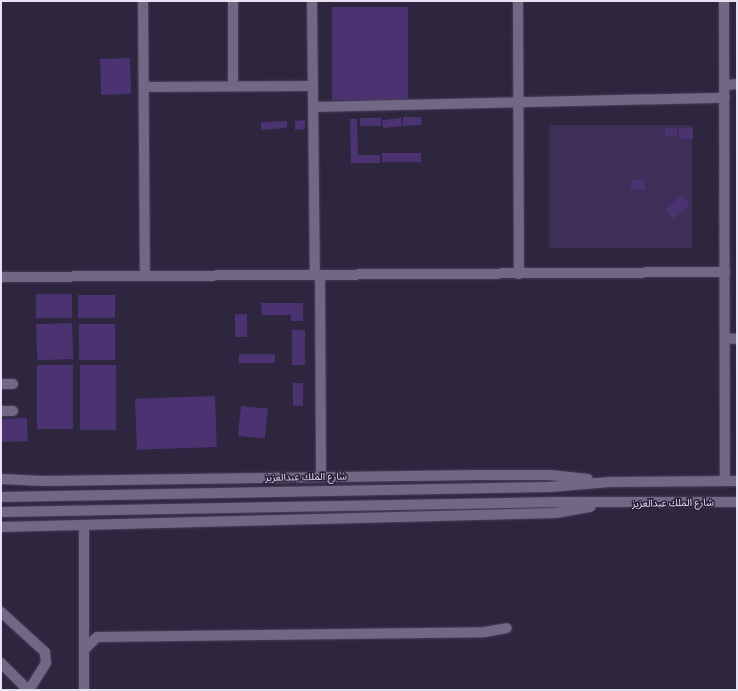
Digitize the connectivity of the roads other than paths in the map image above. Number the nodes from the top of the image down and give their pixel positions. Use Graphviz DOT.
graph roads {
  1 [pos="143,1"];
  2 [pos="233,1"];
  3 [pos="312,1"];
  4 [pos="518,1"];
  5 [pos="724,1"];
  6 [pos="737,84"];
  7 [pos="725,85"];
  8 [pos="234,86"];
  9 [pos="313,86"];
  10 [pos="144,87"];
  11 [pos="725,98"];
  12 [pos="518,103"];
  13 [pos="313,107"];
  14 [pos="725,272"];
  15 [pos="519,274"];
  16 [pos="317,275"];
  17 [pos="146,276"];
  18 [pos="1,277"];
  19 [pos="725,338"];
  20 [pos="737,338"];
  21 [pos="1,384"];
  22 [pos="13,384"];
  23 [pos="1,411"];
  24 [pos="13,411"];
  25 [pos="321,477"];
  26 [pos="1,479"];
  27 [pos="725,481"];
  28 [pos="737,481"];
  29 [pos="610,482"];
  30 [pos="1,497"];
  31 [pos="737,502"];
  32 [pos="609,504"];
  33 [pos="1,512"];
  34 [pos="84,526"];
  35 [pos="1,527"];
  36 [pos="1,612"];
  37 [pos="507,628"];
  38 [pos="84,650"];
  39 [pos="1,663"];
  40 [pos="28,690"];
  41 [pos="84,690"];
  1 -- 10 [label="street"];
  2 -- 8 [label="street"];
  3 -- 9 [label="street"];
  4 -- 12 [label="street"];
  5 -- 7 [label="street"];
  6 -- 7 [label="street"];
  7 -- 11 [label="street"];
  8 -- 9 [label="street"];
  8 -- 10 [label="street"];
  9 -- 13 [label="street"];
  10 -- 17 [label="street"];
  11 -- 12 [label="street"];
  11 -- 14 [label="street"];
  12 -- 13 [label="street"];
  12 -- 15 [label="street"];
  13 -- 16 [label="street"];
  14 -- 15 [label="street"];
  14 -- 19 [label="street"];
  15 -- 16 [label="street"];
  16 -- 17 [label="street"];
  16 -- 25 [label="street"];
  17 -- 18 [label="street"];
  19 -- 20 [label="street"];
  19 -- 27 [label="street"];
  21 -- 22 [label="street"];
  23 -- 24 [label="street"];
  25 -- 26 [label="street, شارع الملك عبدالعزيز"];
  25 -- 29 [label="street, شارع الملك عبدالعزيز"];
  27 -- 28 [label="street, شارع الملك عبدالعزيز"];
  27 -- 29 [label="street, شارع الملك عبدالعزيز"];
  29 -- 30 [label="street, شارع الملك عبدالعزيز"];
  31 -- 32 [label="street, شارع الملك عبدالعزيز"];
  32 -- 33 [label="street, شارع الملك عبدالعزيز"];
  32 -- 34 [label="street, شارع الملك عبدالعزيز"];
  34 -- 35 [label="street, شارع الملك عبدالعزيز"];
  34 -- 38 [label="street"];
  36 -- 40 [label="street"];
  37 -- 38 [label="street"];
  38 -- 41 [label="street"];
  39 -- 40 [label="street"];
}
